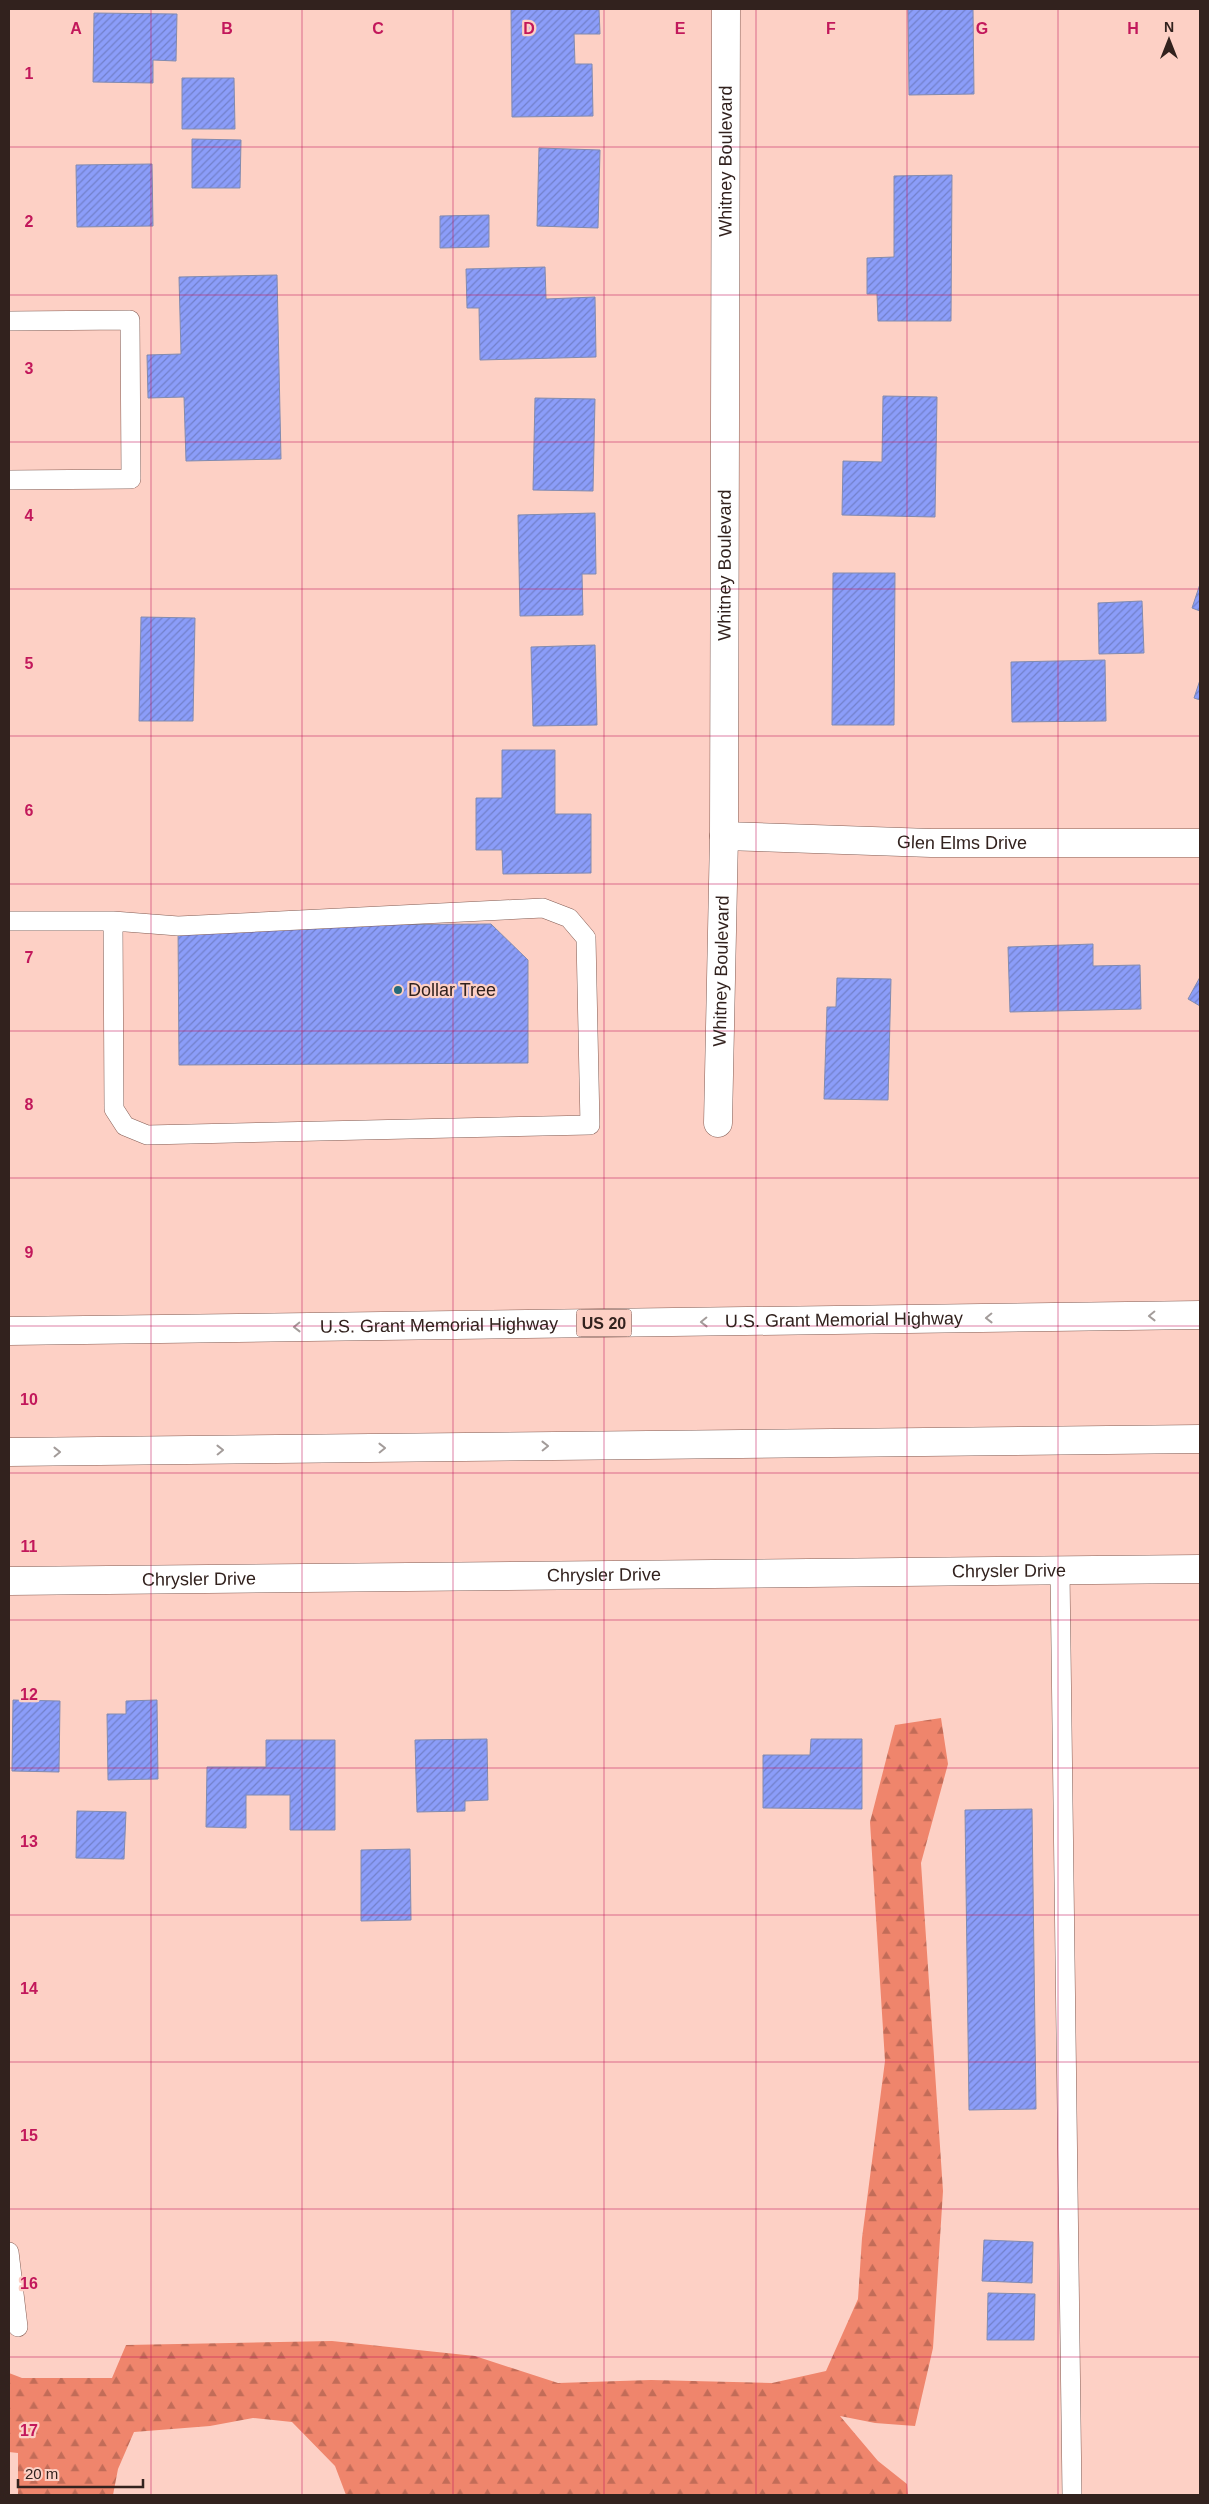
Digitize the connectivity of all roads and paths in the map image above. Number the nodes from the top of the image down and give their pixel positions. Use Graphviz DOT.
graph roads {
  1 [pos="726,9"];
  2 [pos="9,320"];
  3 [pos="9,480"];
  4 [pos="724,836"];
  5 [pos="1200,843"];
  6 [pos="9,921"];
  7 [pos="113,921"];
  8 [pos="718,1123"];
  9 [pos="1200,1315"];
  10 [pos="9,1331"];
  11 [pos="1200,1439"];
  12 [pos="9,1452"];
  13 [pos="1200,1570"];
  14 [pos="1060,1571"];
  15 [pos="9,1581"];
  16 [pos="9,2252"];
  17 [pos="18,2327"];
  18 [pos="1072,2495"];
  1 -- 4 [label="street, Whitney Boulevard"];
  2 -- 3 [label="lane"];
  4 -- 5 [label="street, Glen Elms Drive"];
  4 -- 8 [label="street, Whitney Boulevard"];
  6 -- 7 [label="lane"];
  7 -- 7 [label="lane"];
  9 -- 10 [label="street, U.S. Grant Memorial Highway / US 20, one-way"];
  12 -- 11 [label="street, one-way"];
  13 -- 14 [label="street, Chrysler Drive"];
  14 -- 15 [label="street, Chrysler Drive"];
  14 -- 18 [label="lane"];
  16 -- 17 [label="lane"];
}
